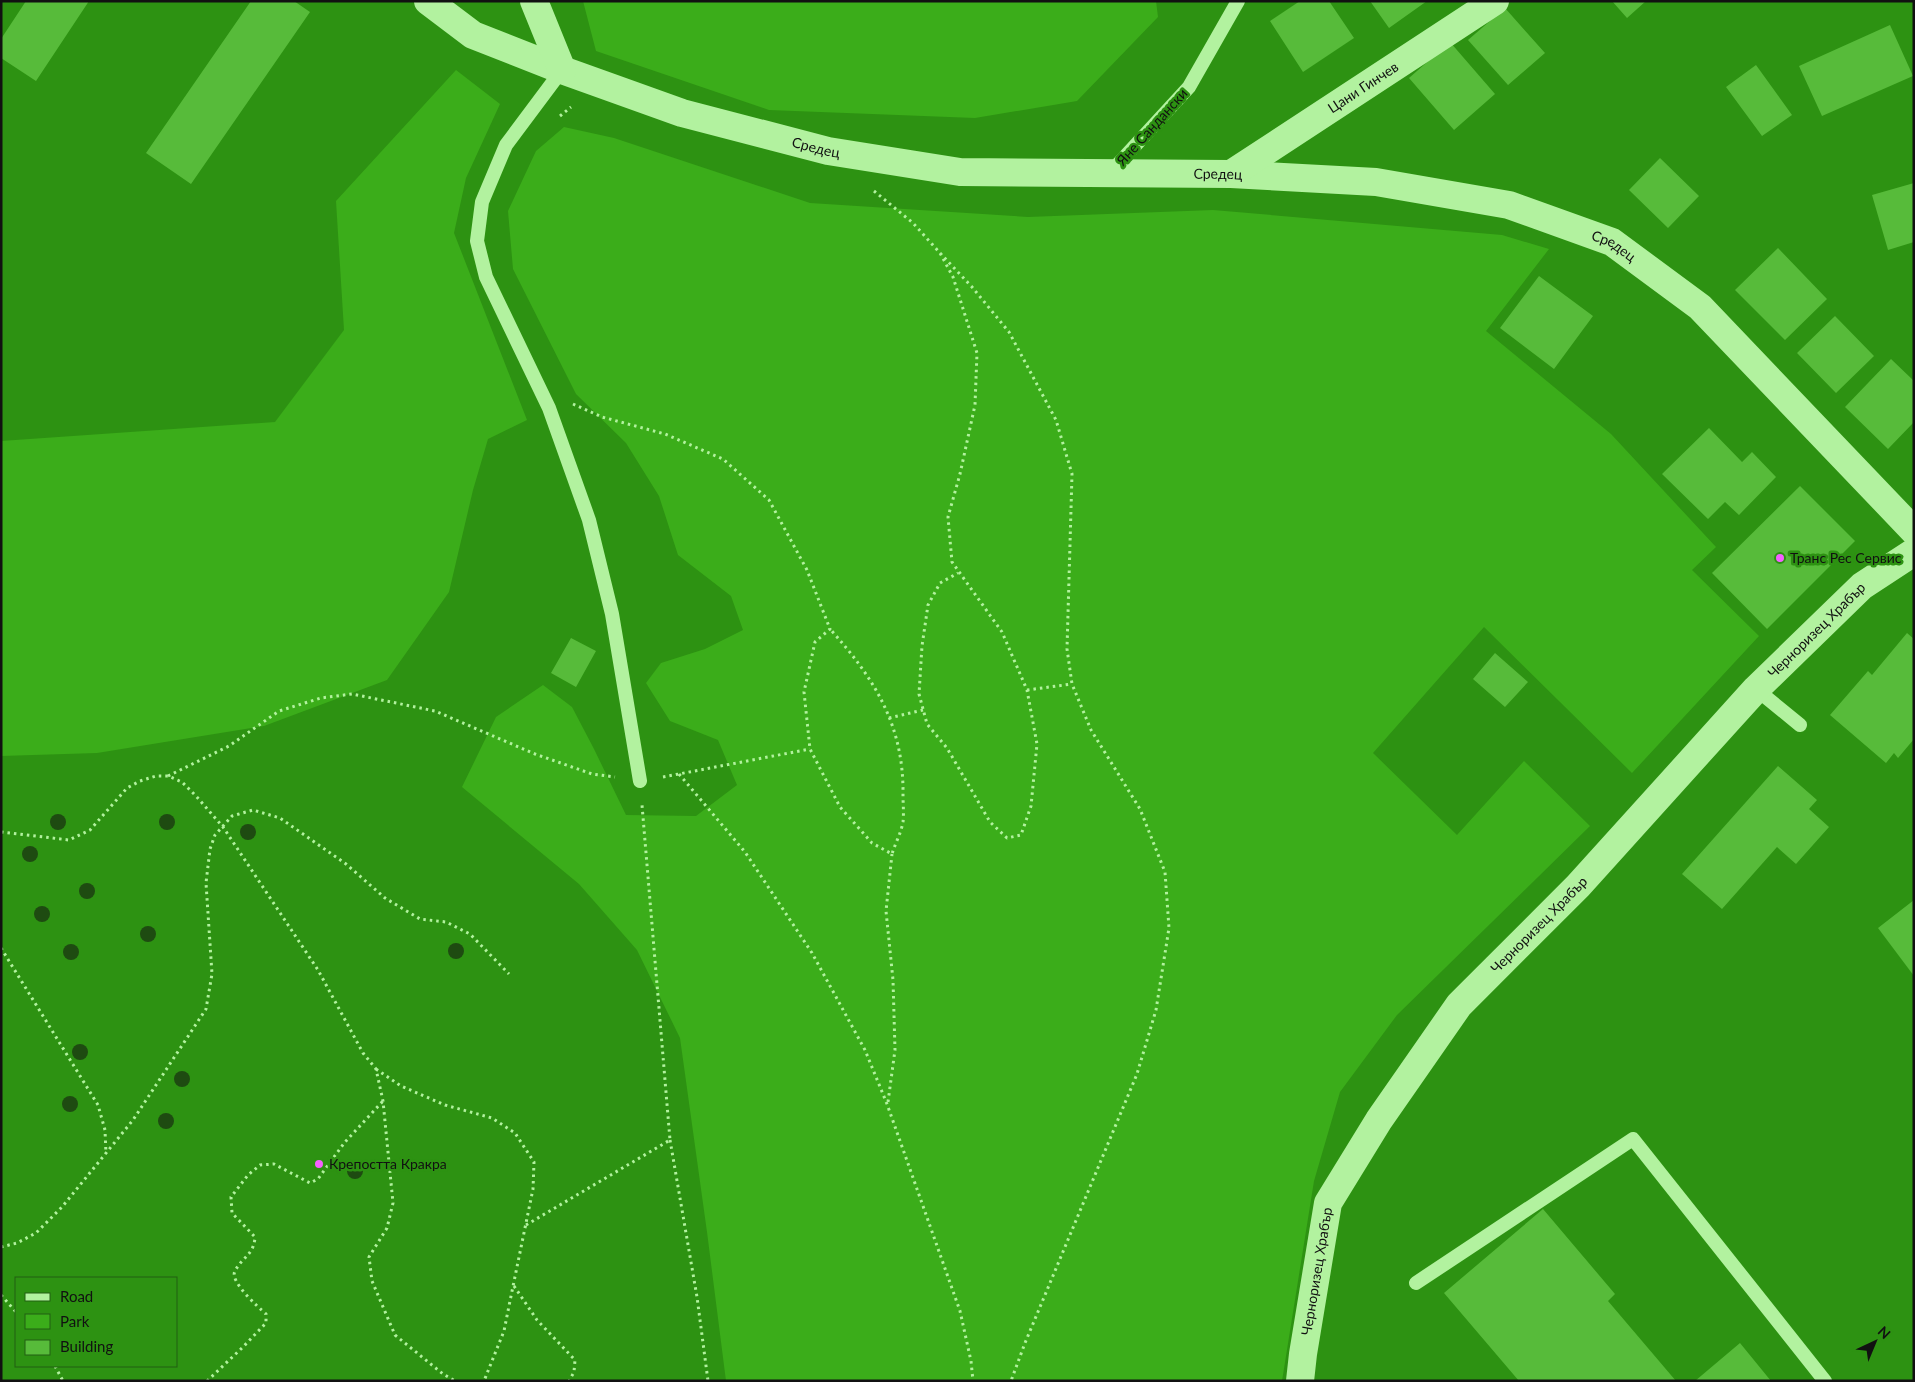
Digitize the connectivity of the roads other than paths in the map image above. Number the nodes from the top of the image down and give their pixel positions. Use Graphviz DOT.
graph roads {
  1 [pos="428,1"];
  2 [pos="534,1"];
  3 [pos="1238,1"];
  4 [pos="1495,1"];
  5 [pos="562,70"];
  6 [pos="1109,174"];
  7 [pos="1231,174"];
  8 [pos="1914,531"];
  9 [pos="1914,552"];
  10 [pos="1756,689"];
  11 [pos="1800,726"];
  12 [pos="640,781"];
  13 [pos="1416,1283"];
  14 [pos="1300,1381"];
  15 [pos="1825,1381"];
  1 -- 5 [label="street, Средец"];
  2 -- 5 [label="street"];
  3 -- 6 [label="lane, Яне Сандански"];
  4 -- 7 [label="street, Цани Гинчев"];
  5 -- 6 [label="street, Средец"];
  5 -- 12 [label="lane"];
  6 -- 7 [label="street, Средец"];
  7 -- 8 [label="street, Средец"];
  9 -- 10 [label="street, Черноризец Храбър"];
  10 -- 11 [label="lane"];
  10 -- 14 [label="street, Черноризец Храбър"];
  13 -- 15 [label="lane"];
}
